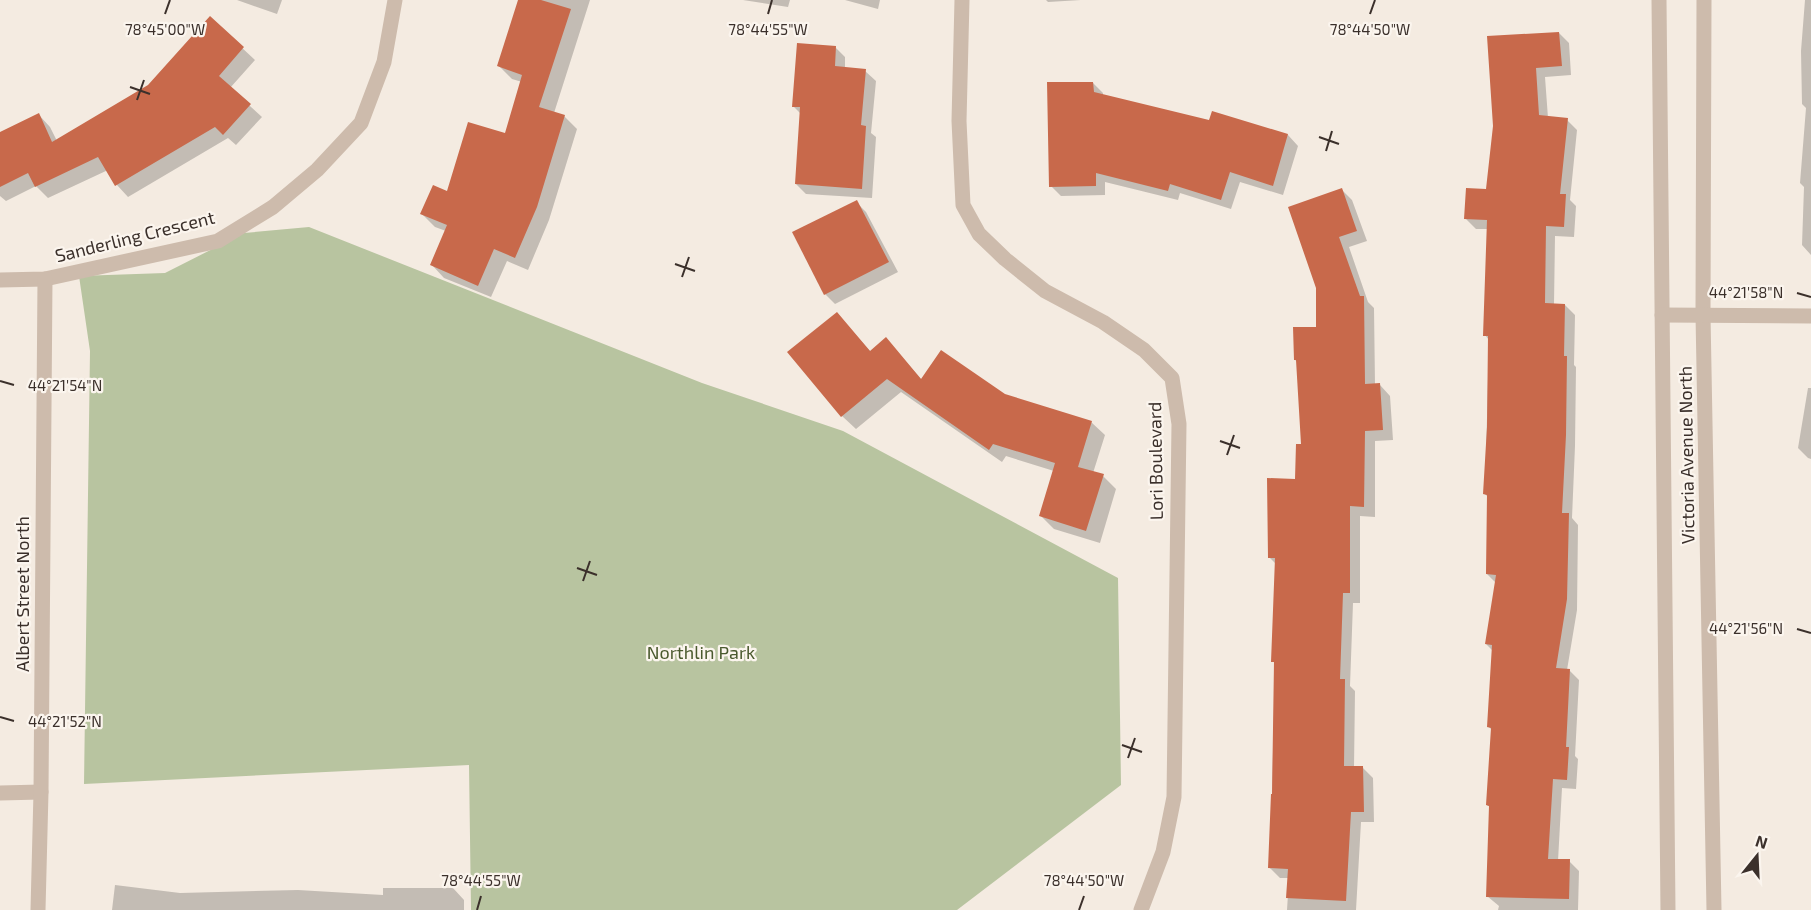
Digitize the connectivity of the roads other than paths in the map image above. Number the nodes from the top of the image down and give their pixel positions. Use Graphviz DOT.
graph roads {
  1 [pos="395,0"];
  2 [pos="962,0"];
  3 [pos="1659,0"];
  4 [pos="1704,0"];
  5 [pos="45,279"];
  6 [pos="0,280"];
  7 [pos="1662,315"];
  8 [pos="1703,315"];
  9 [pos="1811,316"];
  10 [pos="40,792"];
  11 [pos="0,793"];
  12 [pos="38,910"];
  13 [pos="1141,910"];
  14 [pos="1668,910"];
  15 [pos="1714,910"];
  1 -- 5 [label="street, Sanderling Crescent"];
  2 -- 13 [label="street, Lori Boulevard"];
  3 -- 7 [label="street, Victoria Avenue North"];
  4 -- 8 [label="street, Victoria Avenue North"];
  5 -- 6 [label="street, Sanderling Crescent"];
  5 -- 10 [label="street, Albert Street North"];
  7 -- 8 [label="street"];
  7 -- 14 [label="street, Victoria Avenue North"];
  8 -- 9 [label="street"];
  8 -- 15 [label="street, Victoria Avenue North"];
  10 -- 11 [label="street"];
  10 -- 12 [label="street, Albert Street North"];
}
